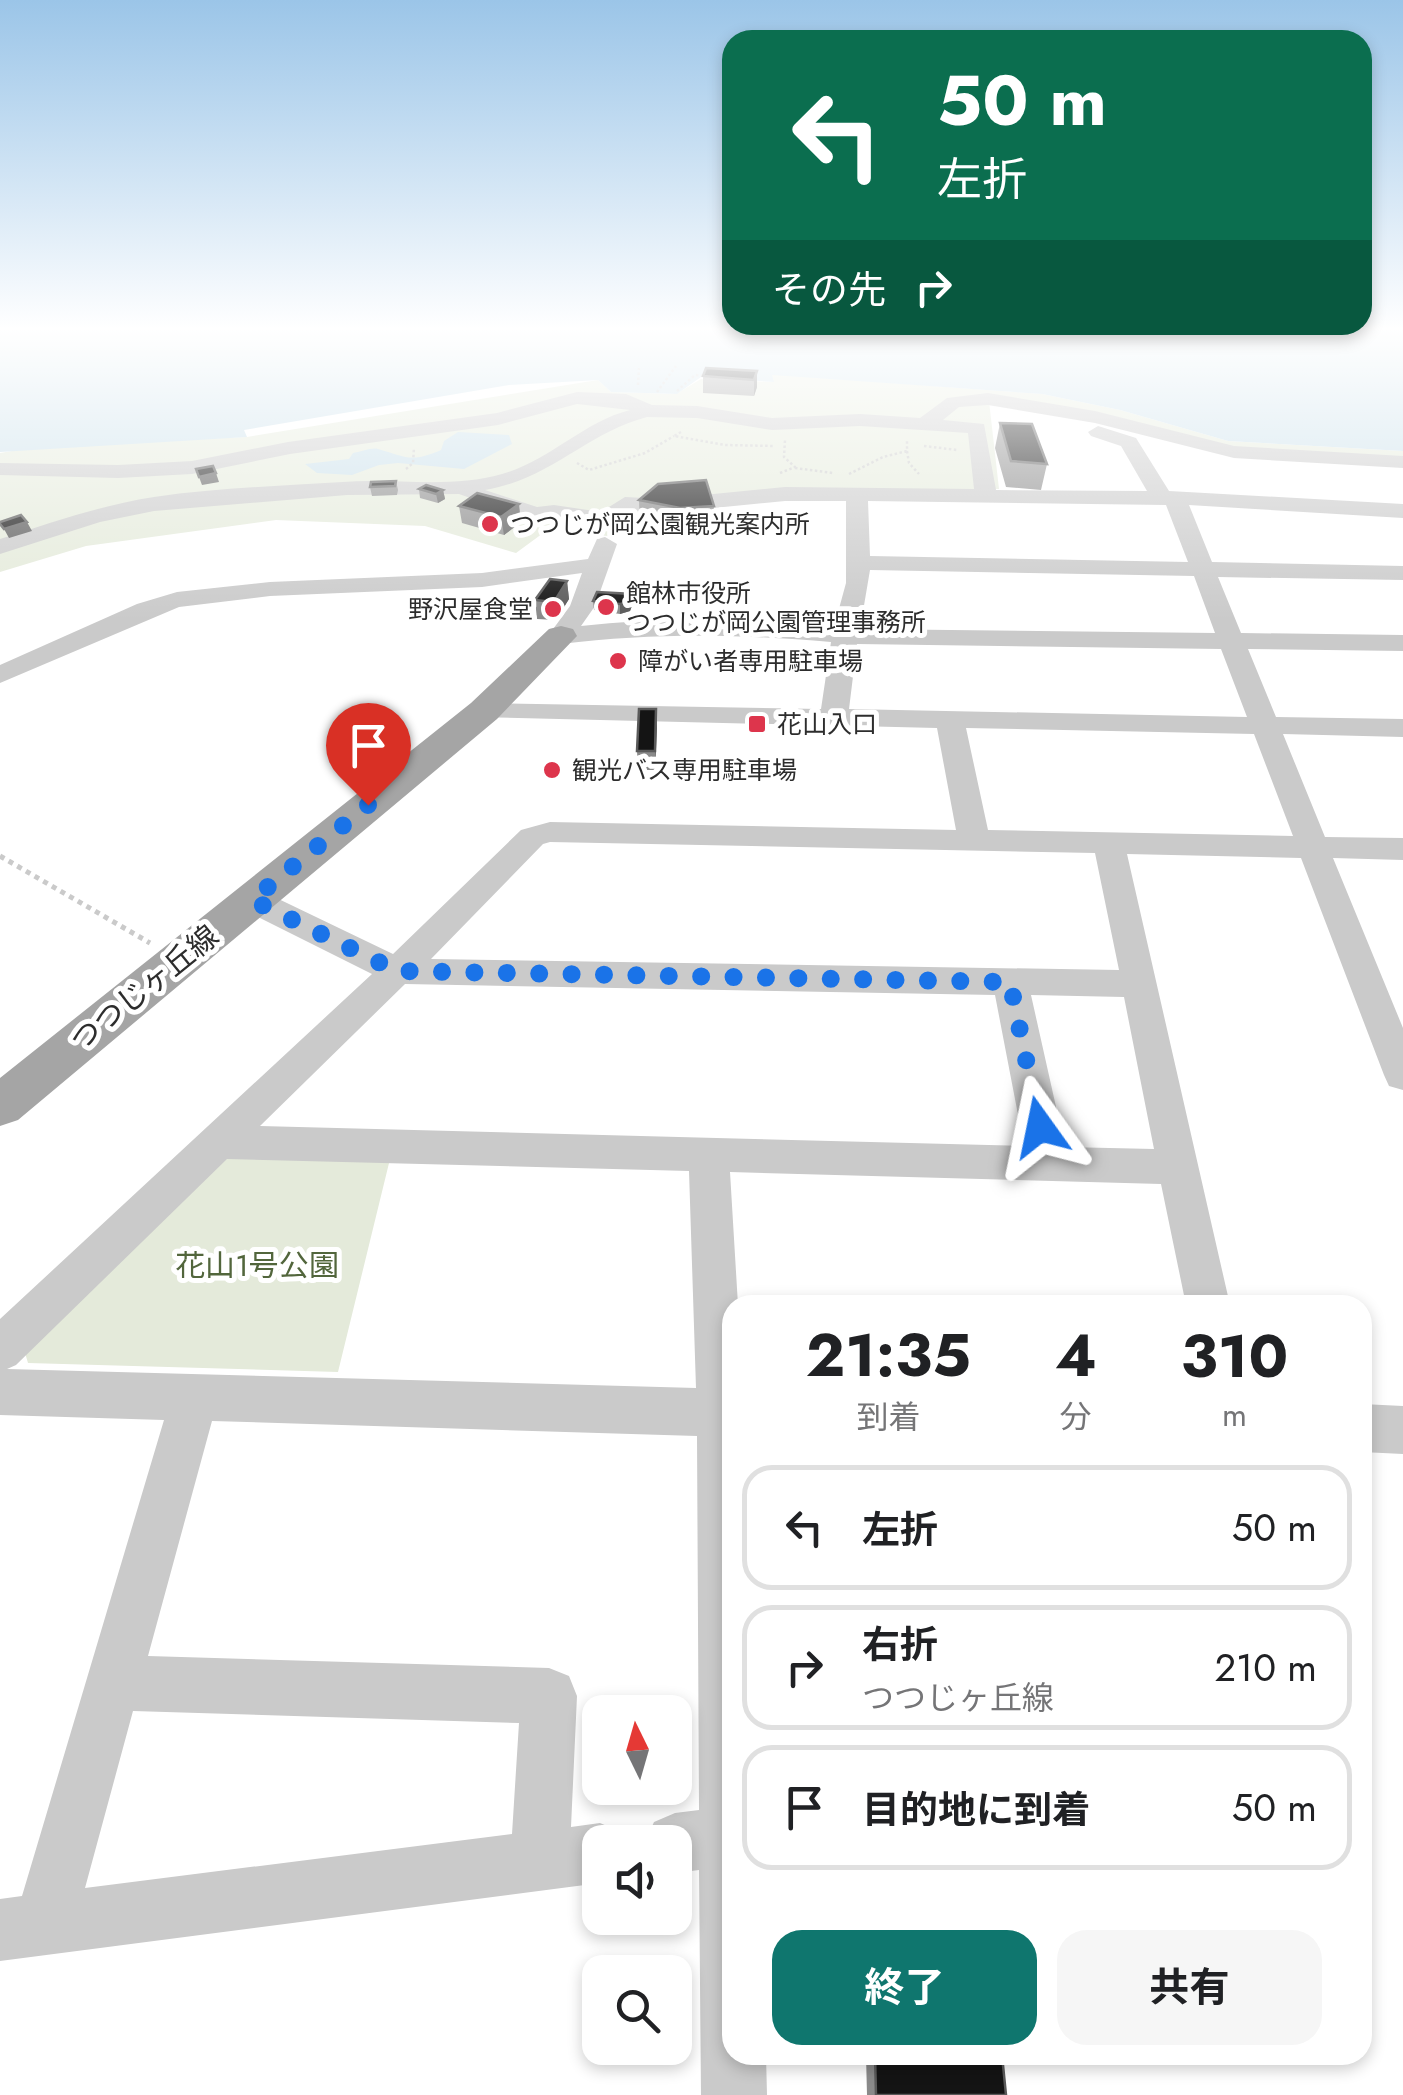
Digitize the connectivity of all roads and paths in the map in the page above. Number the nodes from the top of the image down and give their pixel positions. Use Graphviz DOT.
graph roads {
  1 [pos="483,425"];
  2 [pos="605,425"];
  3 [pos="924,425"];
  4 [pos="936,425"];
  5 [pos="1041,425"];
  6 [pos="1123,425"];
  7 [pos="674,436"];
  8 [pos="319,443"];
  9 [pos="564,451"];
  10 [pos="0,458"];
  11 [pos="1403,462"];
  12 [pos="795,468"];
  13 [pos="0,469"];
  14 [pos="453,488"];
  15 [pos="857,494"];
  16 [pos="986,495"];
  17 [pos="1169,498"];
  18 [pos="1403,511"];
  19 [pos="606,518"];
  20 [pos="0,547"];
  21 [pos="859,563"];
  22 [pos="597,566"];
  23 [pos="1203,569"];
  24 [pos="1403,573"];
  25 [pos="562,636"];
  26 [pos="845,636"];
  27 [pos="1230,643"];
  28 [pos="1403,643"];
  29 [pos="0,676"];
  30 [pos="484,711"];
  31 [pos="834,717"];
  32 [pos="950,720"];
  33 [pos="1266,726"];
  34 [pos="1403,728"];
  35 [pos="974,840"];
  36 [pos="1109,842"];
  37 [pos="1313,847"];
  38 [pos="1403,849"];
  39 [pos="0,856"];
  40 [pos="252,900"];
  41 [pos="178,960"];
  42 [pos="397,971"];
  43 [pos="1010,982"];
  44 [pos="1141,984"];
  45 [pos="1403,1074"];
  46 [pos="0,1106"];
  47 [pos="216,1142"];
  48 [pos="709,1156"];
  49 [pos="1048,1164"];
  50 [pos="1179,1167"];
  51 [pos="1206,1295"];
  52 [pos="722,1342"];
  53 [pos="0,1350"];
  54 [pos="0,1392"];
  55 [pos="194,1398"];
  56 [pos="722,1413"];
  57 [pos="1372,1428"];
  58 [pos="1403,1430"];
  59 [pos="722,1555"];
  60 [pos="112,1683"];
  61 [pos="712,1838"];
  62 [pos="582,1855"];
  63 [pos="540,1861"];
  64 [pos="22,1927"];
  65 [pos="722,1940"];
  66 [pos="733,2065"];
  67 [pos="734,2095"];
  1 -- 8 [label="street"];
  2 -- 9 [label="street"];
  3 -- 12 [label="path"];
  4 -- 16 [label="street"];
  5 -- 17 [label="street"];
  6 -- 11 [label="street"];
  7 -- 9 [label="path"];
  8 -- 10 [label="street"];
  8 -- 13 [label="street"];
  9 -- 14 [label="street"];
  14 -- 19 [label="street"];
  14 -- 20 [label="street"];
  15 -- 16 [label="street"];
  15 -- 19 [label="street"];
  15 -- 21 [label="street"];
  16 -- 17 [label="street"];
  17 -- 18 [label="street"];
  17 -- 23 [label="street"];
  19 -- 22 [label="street"];
  21 -- 23 [label="street"];
  21 -- 26 [label="street"];
  22 -- 25 [label="street"];
  22 -- 29 [label="street"];
  23 -- 24 [label="street"];
  23 -- 27 [label="street"];
  25 -- 26 [label="street"];
  25 -- 30 [label="main road, つつじヶ丘線"];
  26 -- 27 [label="street"];
  26 -- 31 [label="street"];
  27 -- 28 [label="street"];
  27 -- 33 [label="street"];
  30 -- 31 [label="street"];
  30 -- 40 [label="main road, つつじヶ丘線"];
  31 -- 32 [label="street"];
  32 -- 33 [label="street"];
  32 -- 35 [label="street"];
  33 -- 34 [label="street"];
  33 -- 37 [label="street"];
  35 -- 36 [label="street"];
  35 -- 42 [label="street"];
  36 -- 37 [label="street"];
  36 -- 44 [label="street"];
  37 -- 38 [label="street"];
  37 -- 45 [label="street"];
  39 -- 41 [label="path"];
  40 -- 41 [label="main road, つつじヶ丘線"];
  40 -- 42 [label="street"];
  41 -- 46 [label="main road, つつじヶ丘線"];
  42 -- 43 [label="street"];
  42 -- 47 [label="street"];
  43 -- 44 [label="street"];
  43 -- 49 [label="street"];
  44 -- 50 [label="street"];
  47 -- 48 [label="street"];
  47 -- 53 [label="street"];
  48 -- 49 [label="street"];
  48 -- 52 [label="street"];
  49 -- 50 [label="street"];
  50 -- 51 [label="street"];
  54 -- 55 [label="street"];
  55 -- 56 [label="street"];
  55 -- 60 [label="street"];
  57 -- 58 [label="street"];
  59 -- 61 [label="street"];
  60 -- 63 [label="street"];
  60 -- 64 [label="street"];
  61 -- 65 [label="street"];
  62 -- 63 [label="street"];
  63 -- 64 [label="street"];
  66 -- 67 [label="street"];
}
